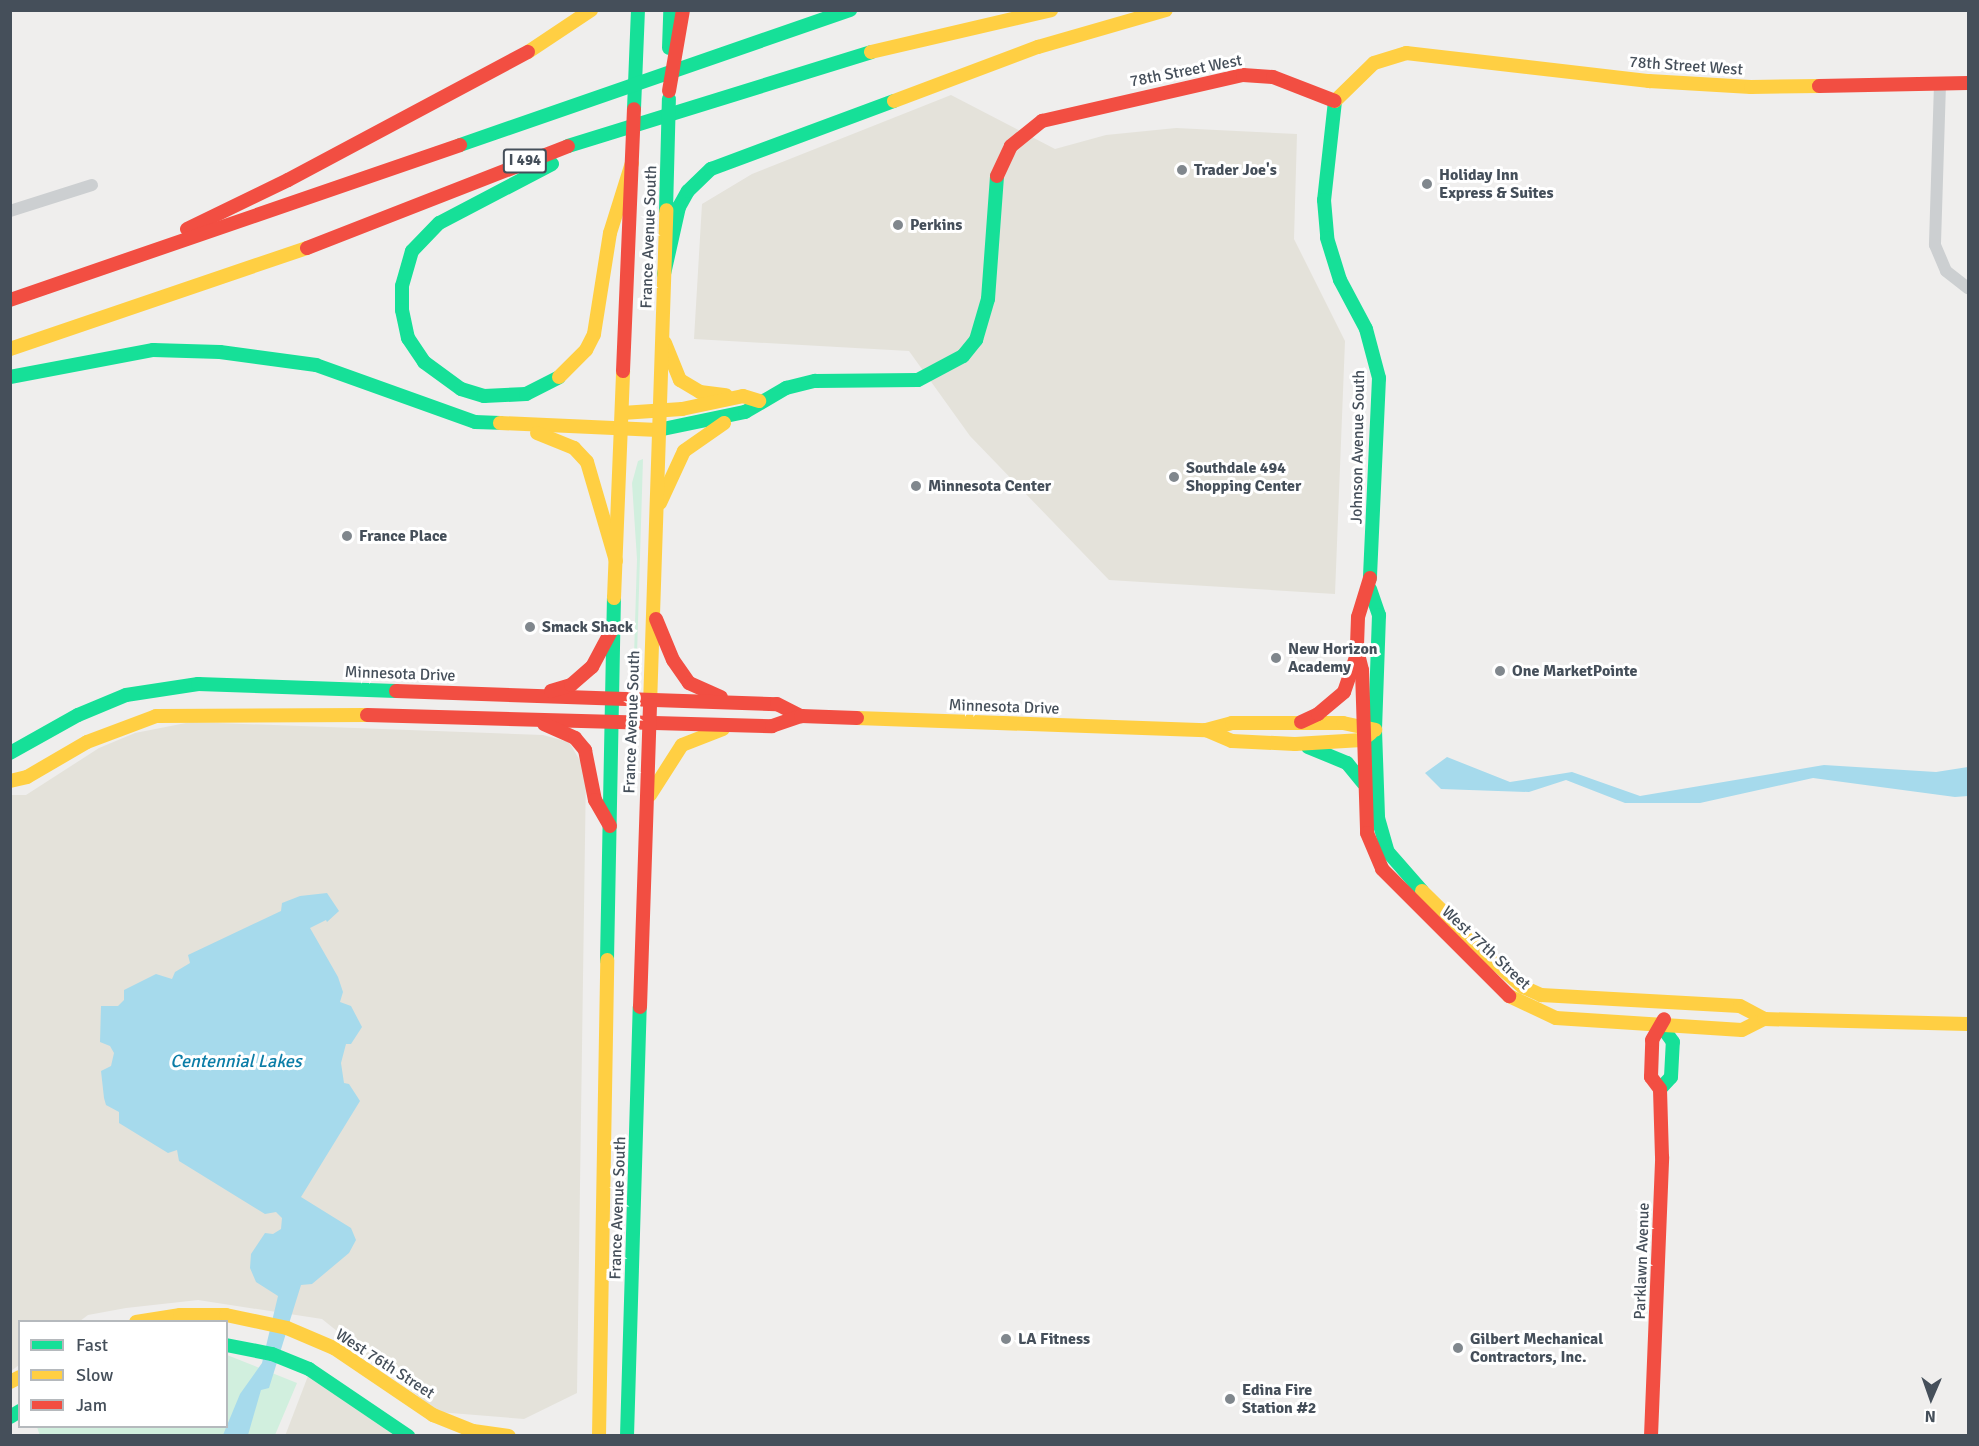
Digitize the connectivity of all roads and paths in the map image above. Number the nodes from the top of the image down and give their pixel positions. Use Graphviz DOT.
graph roads {
  1 [pos="591,10"];
  2 [pos="638,10"];
  3 [pos="670,10"];
  4 [pos="682,10"];
  5 [pos="804,10"];
  6 [pos="850,10"];
  7 [pos="1051,10"];
  8 [pos="1166,10"];
  9 [pos="674,30"];
  10 [pos="684,68"];
  11 [pos="1968,83"];
  12 [pos="1940,84"];
  13 [pos="724,93"];
  14 [pos="1335,101"];
  15 [pos="632,163"];
  16 [pos="92,184"];
  17 [pos="10,211"];
  18 [pos="664,274"];
  19 [pos="88,276"];
  20 [pos="1968,288"];
  21 [pos="10,300"];
  22 [pos="662,336"];
  23 [pos="10,349"];
  24 [pos="10,377"];
  25 [pos="743,396"];
  26 [pos="759,401"];
  27 [pos="659,412"];
  28 [pos="745,412"];
  29 [pos="622,413"];
  30 [pos="504,424"];
  31 [pos="621,430"];
  32 [pos="658,430"];
  33 [pos="655,516"];
  34 [pos="616,561"];
  35 [pos="1370,590"];
  36 [pos="652,596"];
  37 [pos="613,627"];
  38 [pos="1357,650"];
  39 [pos="537,695"];
  40 [pos="614,697"];
  41 [pos="650,699"];
  42 [pos="737,702"];
  43 [pos="801,717"];
  44 [pos="528,718"];
  45 [pos="613,721"];
  46 [pos="650,723"];
  47 [pos="1361,724"];
  48 [pos="1294,725"];
  49 [pos="740,726"];
  50 [pos="1206,730"];
  51 [pos="1375,730"];
  52 [pos="1362,740"];
  53 [pos="1295,744"];
  54 [pos="10,753"];
  55 [pos="10,781"];
  56 [pos="1363,783"];
  57 [pos="646,802"];
  58 [pos="611,827"];
  59 [pos="1666,1002"];
  60 [pos="1764,1019"];
  61 [pos="1968,1024"];
  62 [pos="1662,1027"];
  63 [pos="1660,1089"];
  64 [pos="153,1320"];
  65 [pos="228,1345"];
  66 [pos="408,1436"];
  67 [pos="509,1436"];
  68 [pos="598,1436"];
  69 [pos="627,1436"];
  70 [pos="1651,1436"];
  1 -- 19 [label="main road"];
  2 -- 15 [label="main road, France Avenue South"];
  3 -- 9 [label="main road"];
  4 -- 9 [label="main road"];
  5 -- 10 [label="main road"];
  6 -- 10 [label="main road, I 494"];
  7 -- 13 [label="main road, I 494"];
  8 -- 18 [label="main road"];
  9 -- 18 [label="main road, France Avenue South"];
  10 -- 19 [label="main road, I 494"];
  11 -- 12 [label="main road, 78th Street West"];
  12 -- 14 [label="main road, 78th Street West"];
  12 -- 20 [label="street"];
  13 -- 15 [label="main road"];
  13 -- 23 [label="main road, I 494"];
  14 -- 26 [label="main road, 78th Street West"];
  14 -- 35 [label="main road, Johnson Avenue South"];
  15 -- 29 [label="main road, France Avenue South"];
  16 -- 17 [label="street"];
  18 -- 22 [label="main road, France Avenue South"];
  19 -- 21 [label="main road, I 494"];
  22 -- 25 [label="main road"];
  22 -- 27 [label="main road, France Avenue South"];
  24 -- 30 [label="main road"];
  25 -- 26 [label="main road"];
  25 -- 27 [label="main road"];
  26 -- 28 [label="main road, 78th Street West"];
  27 -- 29 [label="main road"];
  27 -- 32 [label="main road, France Avenue South"];
  28 -- 32 [label="main road, 78th Street West"];
  28 -- 33 [label="main road"];
  29 -- 31 [label="main road, France Avenue South"];
  30 -- 31 [label="main road, 78th Street West"];
  30 -- 34 [label="main road"];
  31 -- 32 [label="main road, 78th Street West"];
  31 -- 34 [label="main road, France Avenue South"];
  32 -- 33 [label="main road, France Avenue South"];
  33 -- 36 [label="main road, France Avenue South"];
  34 -- 37 [label="main road, France Avenue South"];
  35 -- 38 [label="main road, Johnson Avenue South"];
  35 -- 51 [label="main road, Johnson Avenue South"];
  36 -- 41 [label="main road, France Avenue South"];
  36 -- 42 [label="main road"];
  37 -- 39 [label="main road"];
  37 -- 40 [label="main road, France Avenue South"];
  38 -- 47 [label="main road, Johnson Avenue South"];
  38 -- 48 [label="main road"];
  39 -- 40 [label="main road, Minnesota Drive"];
  39 -- 54 [label="main road, Minnesota Drive"];
  40 -- 41 [label="main road, Minnesota Drive"];
  40 -- 45 [label="main road, France Avenue South"];
  41 -- 42 [label="main road, Minnesota Drive"];
  41 -- 46 [label="main road, France Avenue South"];
  42 -- 43 [label="main road, Minnesota Drive"];
  43 -- 49 [label="main road, Minnesota Drive"];
  43 -- 50 [label="main road, Minnesota Drive"];
  44 -- 45 [label="main road, Minnesota Drive"];
  44 -- 55 [label="main road, Minnesota Drive"];
  44 -- 58 [label="main road"];
  45 -- 46 [label="main road, Minnesota Drive"];
  45 -- 58 [label="main road, France Avenue South"];
  46 -- 49 [label="main road, Minnesota Drive"];
  46 -- 57 [label="main road, France Avenue South"];
  47 -- 48 [label="main road, Minnesota Drive"];
  47 -- 51 [label="main road, Minnesota Drive"];
  47 -- 52 [label="main road, West 77th Street"];
  48 -- 50 [label="main road, Minnesota Drive"];
  49 -- 57 [label="main road"];
  50 -- 53 [label="main road, Minnesota Drive"];
  51 -- 52 [label="main road"];
  51 -- 59 [label="main road, West 77th Street"];
  52 -- 53 [label="main road, Minnesota Drive"];
  52 -- 56 [label="main road, West 77th Street"];
  53 -- 56 [label="main road"];
  56 -- 62 [label="main road, West 77th Street"];
  57 -- 69 [label="main road, France Avenue South"];
  58 -- 68 [label="main road, France Avenue South"];
  59 -- 60 [label="main road, West 77th Street"];
  59 -- 62 [label="main road, Parklawn Avenue"];
  60 -- 61 [label="main road, West 77th Street"];
  60 -- 62 [label="main road, West 77th Street"];
  62 -- 63 [label="main road, Parklawn Avenue"];
  62 -- 63 [label="main road, Parklawn Avenue"];
  63 -- 70 [label="main road, Parklawn Avenue"];
  64 -- 67 [label="main road, West 76th Street"];
  65 -- 66 [label="main road"];
}
